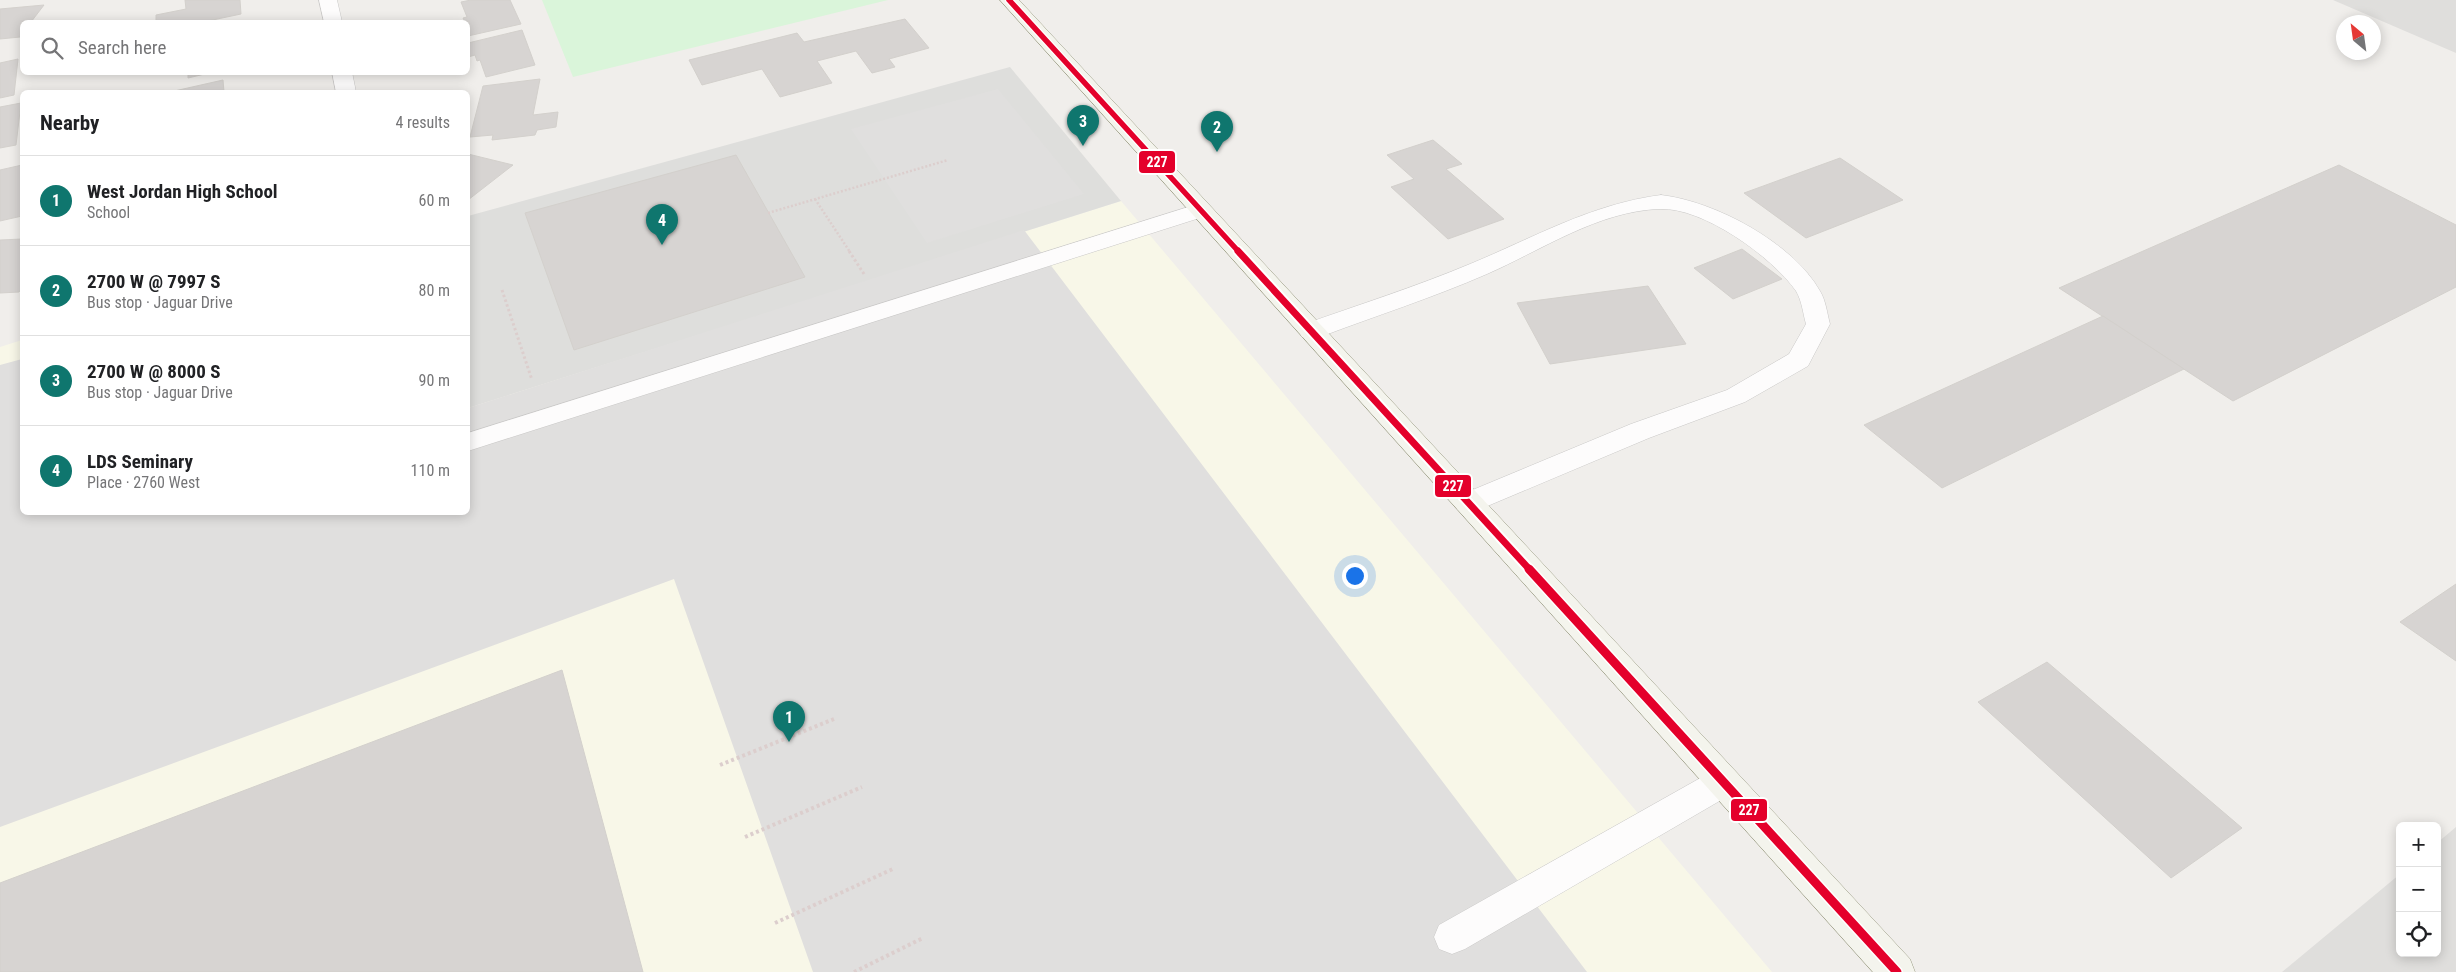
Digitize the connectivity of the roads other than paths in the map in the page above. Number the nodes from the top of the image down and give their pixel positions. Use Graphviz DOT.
graph roads {
  1 [pos="328,0"];
  2 [pos="1009,0"];
  3 [pos="333,20"];
  4 [pos="343,75"];
  5 [pos="346,90"];
  6 [pos="1201,210"];
  7 [pos="1311,331"];
  8 [pos="470,441"];
  9 [pos="1468,503"];
  10 [pos="1723,782"];
  11 [pos="1452,936"];
  12 [pos="1897,972"];
  1 -- 3 [label="street"];
  2 -- 6 [label="main road"];
  4 -- 5 [label="street"];
  6 -- 7 [label="main road"];
  6 -- 8 [label="street"];
  7 -- 9 [label="main road"];
  7 -- 9 [label="street"];
  9 -- 10 [label="main road"];
  10 -- 11 [label="street"];
  10 -- 12 [label="main road"];
}
